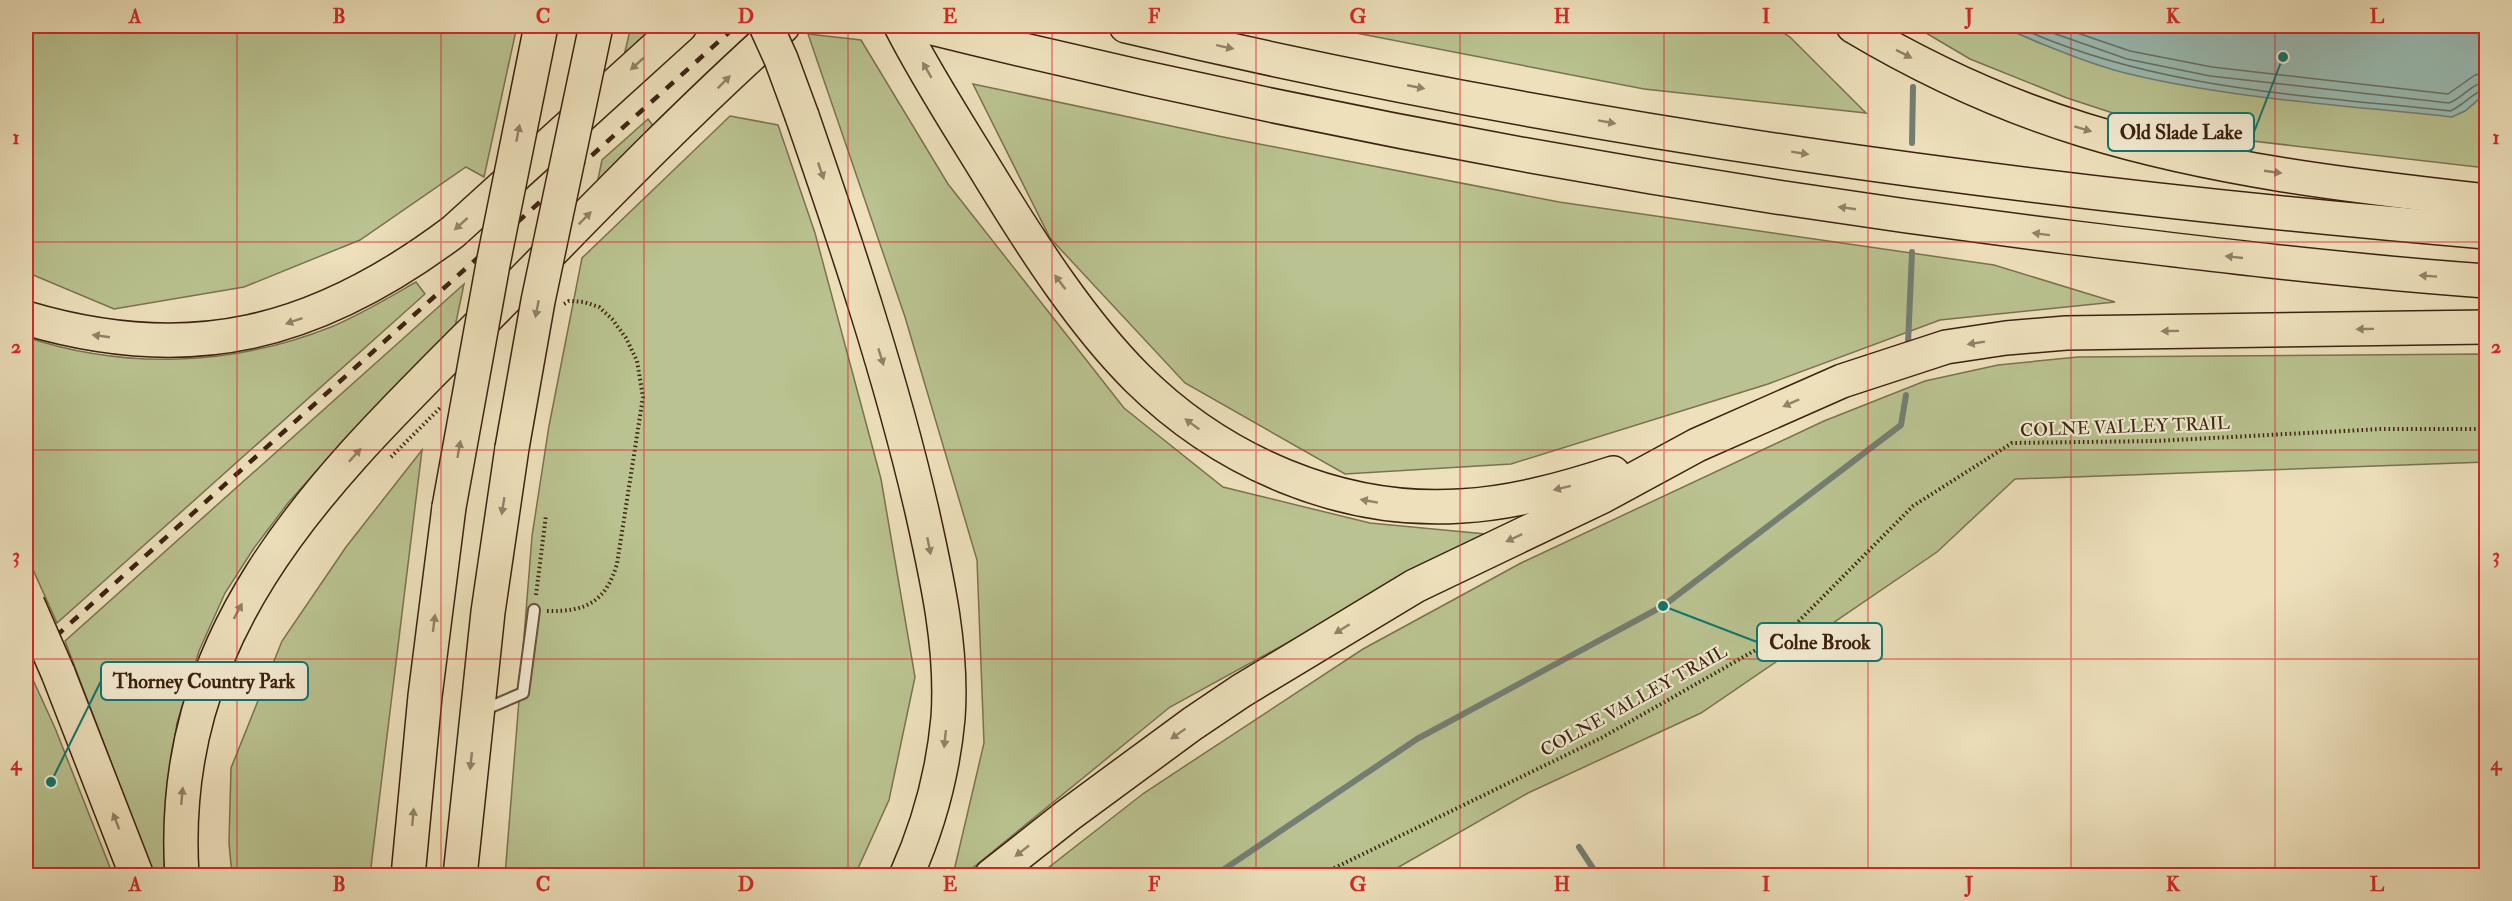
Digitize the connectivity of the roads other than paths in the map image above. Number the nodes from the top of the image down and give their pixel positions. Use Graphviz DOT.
graph roads {
  1 [pos="541,26"];
  2 [pos="596,26"];
  3 [pos="681,26"];
  4 [pos="766,26"];
  5 [pos="783,26"];
  6 [pos="901,26"];
  7 [pos="924,26"];
  8 [pos="1126,26"];
  9 [pos="1852,26"];
  10 [pos="2487,201"];
  11 [pos="2487,232"];
  12 [pos="2487,280"];
  13 [pos="26,318"];
  14 [pos="2487,327"];
  15 [pos="1697,445"];
  16 [pos="27,601"];
  17 [pos="534,610"];
  18 [pos="476,714"];
  19 [pos="137,876"];
  20 [pos="182,876"];
  21 [pos="408,876"];
  22 [pos="460,876"];
  23 [pos="906,876"];
  24 [pos="991,876"];
  21 -- 1 [label="highway, one-way, bridge"];
  2 -- 18 [label="highway, one-way, bridge"];
  3 -- 13 [label="highway, one-way"];
  4 -- 23 [label="highway, one-way, bridge"];
  20 -- 5 [label="highway, one-way"];
  15 -- 6 [label="highway, one-way"];
  12 -- 7 [label="highway, one-way"];
  8 -- 11 [label="highway, one-way"];
  9 -- 10 [label="highway, one-way"];
  14 -- 15 [label="highway, one-way"];
  15 -- 24 [label="highway, one-way"];
  19 -- 16 [label="highway, one-way, bridge"];
  17 -- 18 [label="lane"];
  18 -- 22 [label="highway, one-way"];
}
